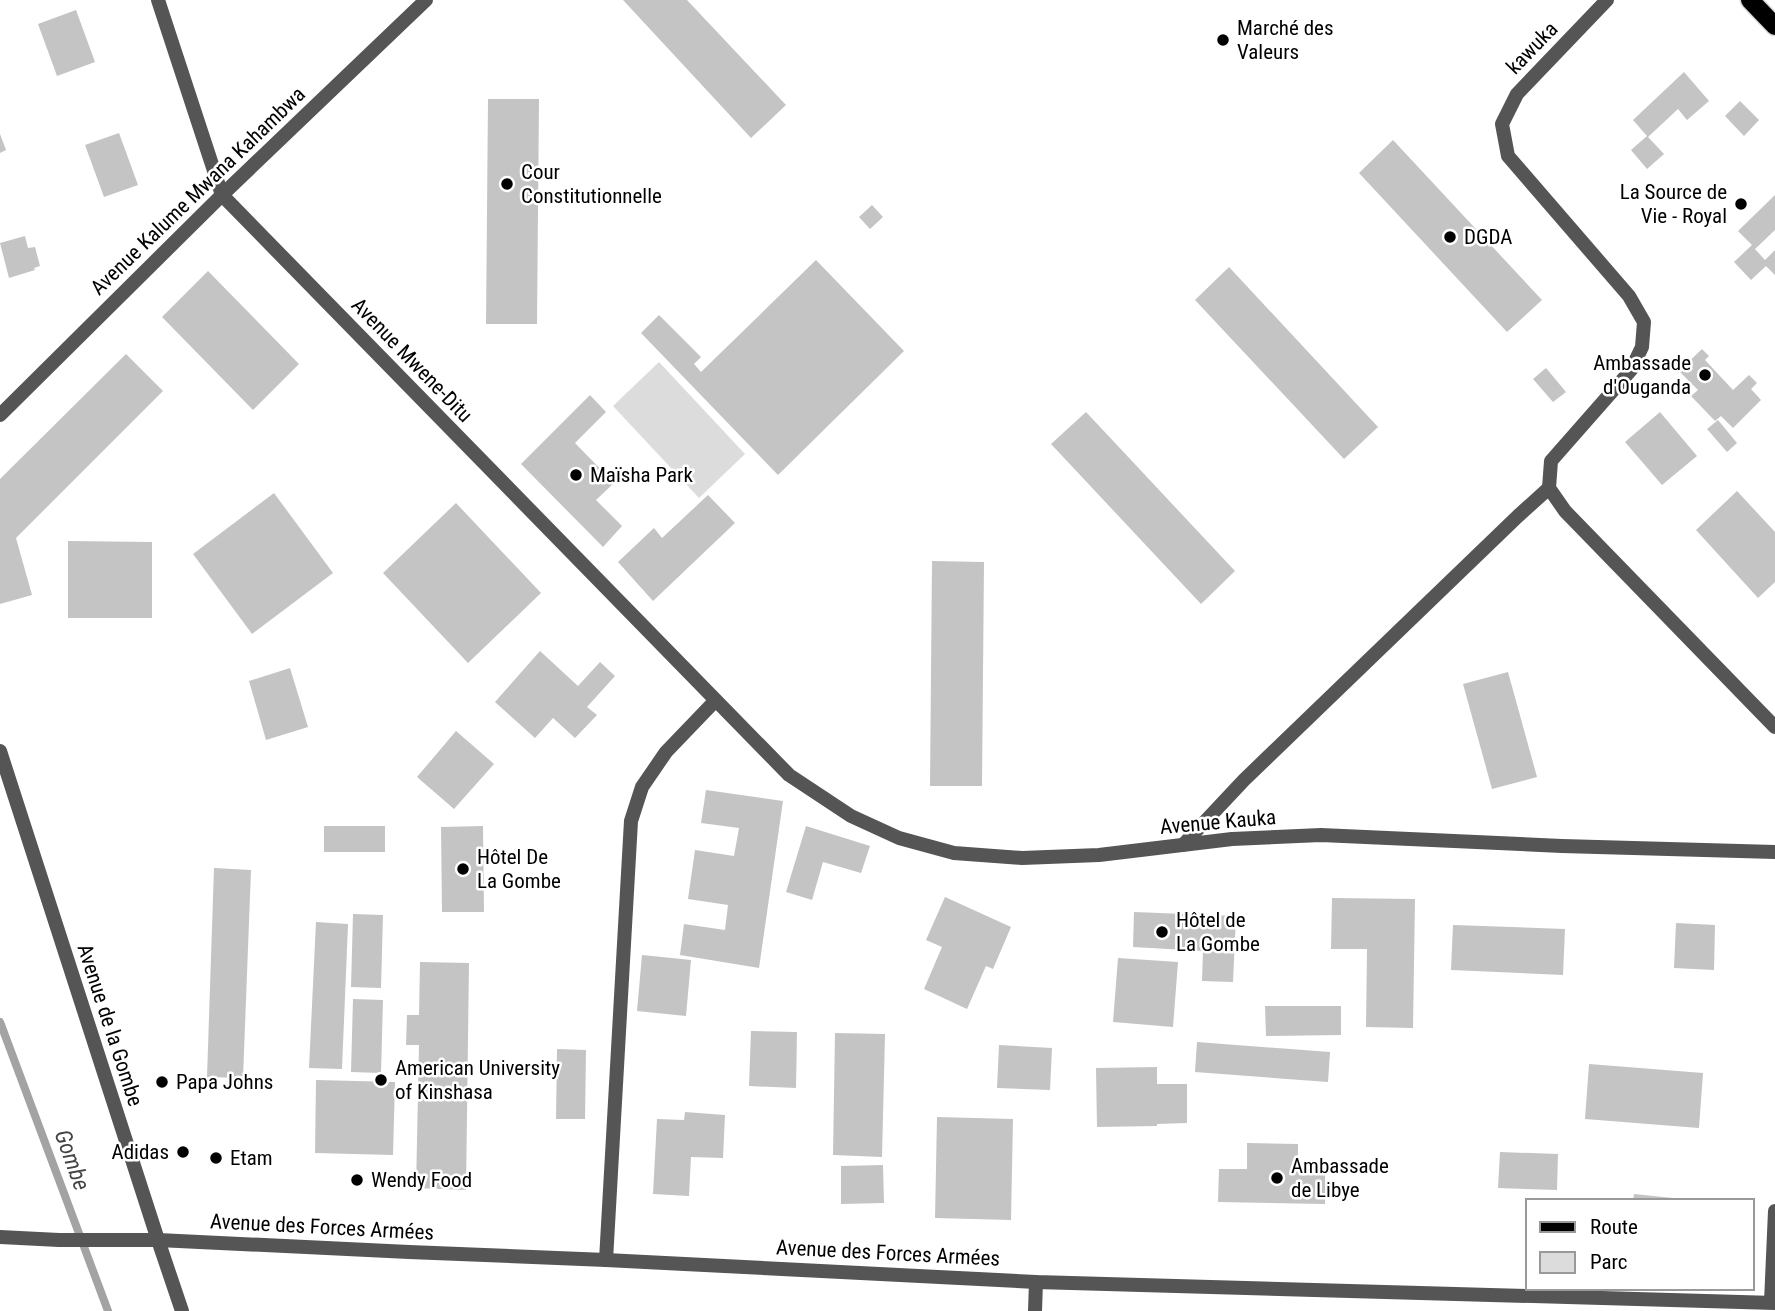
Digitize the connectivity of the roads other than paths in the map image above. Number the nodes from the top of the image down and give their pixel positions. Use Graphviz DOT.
graph roads {
  1 [pos="158,0"];
  2 [pos="426,0"];
  3 [pos="1607,0"];
  4 [pos="1750,0"];
  5 [pos="1775,26"];
  6 [pos="222,195"];
  7 [pos="0,415"];
  8 [pos="1549,488"];
  9 [pos="715,701"];
  10 [pos="1775,727"];
  11 [pos="0,751"];
  12 [pos="1183,845"];
  13 [pos="1775,852"];
  14 [pos="1775,1211"];
  15 [pos="0,1237"];
  16 [pos="158,1240"];
  17 [pos="606,1260"];
  18 [pos="1036,1282"];
  19 [pos="1773,1302"];
  20 [pos="183,1311"];
  21 [pos="1035,1311"];
  1 -- 6 [label="street, Avenue Mwene-Ditu"];
  2 -- 6 [label="street, Avenue Kalume Mwana Kahambwa"];
  3 -- 8 [label="street, kawuka"];
  4 -- 5 [label="main road"];
  6 -- 7 [label="street, Avenue Kalume Mwana Kahambwa"];
  6 -- 9 [label="street, Avenue Mwene-Ditu"];
  8 -- 10 [label="street"];
  8 -- 12 [label="street"];
  9 -- 12 [label="street, Avenue Kauka"];
  9 -- 17 [label="street"];
  11 -- 16 [label="street, Avenue de la Gombe"];
  12 -- 13 [label="street, Avenue Kauka"];
  14 -- 19 [label="street"];
  15 -- 16 [label="street, Avenue des Forces Armées"];
  16 -- 17 [label="street, Avenue des Forces Armées"];
  16 -- 20 [label="street, Avenue de la Gombe"];
  17 -- 18 [label="street, Avenue des Forces Armées"];
  18 -- 19 [label="street, Avenue des Forces Armées"];
  18 -- 21 [label="street"];
}
